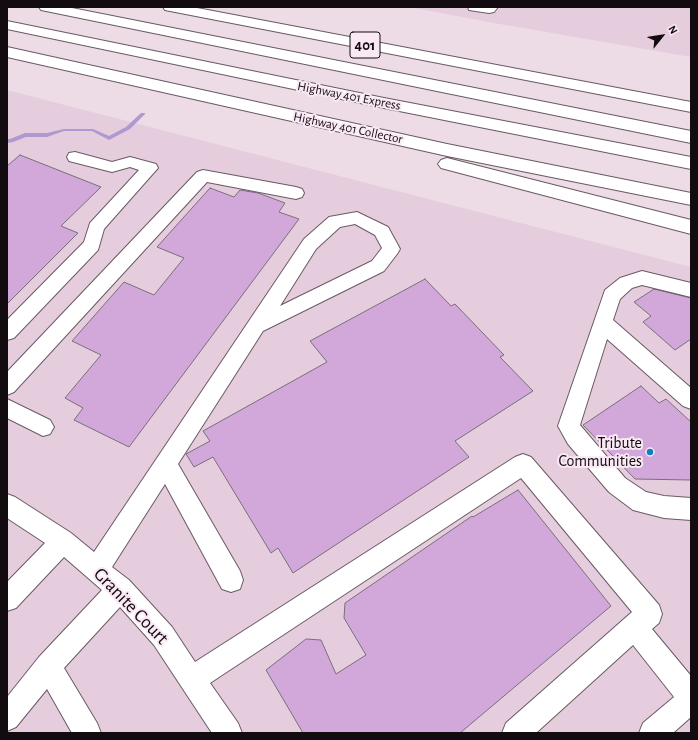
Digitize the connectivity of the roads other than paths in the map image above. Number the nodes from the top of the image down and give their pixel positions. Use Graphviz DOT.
graph roads {
  1 [pos="46,7"];
  2 [pos="170,7"];
  3 [pos="474,7"];
  4 [pos="492,7"];
  5 [pos="7,25"];
  6 [pos="7,52"];
  7 [pos="561,82"];
  8 [pos="691,98"];
  9 [pos="219,100"];
  10 [pos="691,107"];
  11 [pos="691,137"];
  12 [pos="75,157"];
  13 [pos="691,163"];
  14 [pos="296,193"];
  15 [pos="691,199"];
  16 [pos="691,227"];
  17 [pos="691,290"];
  18 [pos="603,323"];
  19 [pos="256,326"];
  20 [pos="7,332"];
  21 [pos="7,386"];
  22 [pos="690,400"];
  23 [pos="7,408"];
  24 [pos="43,427"];
  25 [pos="166,464"];
  26 [pos="7,505"];
  27 [pos="691,509"];
  28 [pos="63,540"];
  29 [pos="97,569"];
  30 [pos="231,580"];
  31 [pos="120,589"];
  32 [pos="7,600"];
  33 [pos="634,627"];
  34 [pos="48,666"];
  35 [pos="192,678"];
  36 [pos="691,698"];
  37 [pos="7,718"];
  38 [pos="87,733"];
  39 [pos="228,733"];
  40 [pos="516,733"];
  41 [pos="653,733"];
  1 -- 11 [label="highway, Highway 401 Express / 401"];
  2 -- 7 [label="highway, 401"];
  3 -- 4 [label="street"];
  5 -- 13 [label="highway, Highway 401 Express"];
  6 -- 9 [label="highway, Highway 401 Collector"];
  7 -- 8 [label="highway"];
  7 -- 10 [label="highway, 401"];
  9 -- 15 [label="highway, Highway 401 Collector"];
  9 -- 16 [label="highway"];
  12 -- 20 [label="street"];
  14 -- 21 [label="street"];
  17 -- 18 [label="street"];
  18 -- 22 [label="street"];
  18 -- 27 [label="street"];
  19 -- 19 [label="street"];
  19 -- 25 [label="street"];
  23 -- 24 [label="street"];
  25 -- 29 [label="street"];
  25 -- 30 [label="street"];
  26 -- 28 [label="street, Granite Court"];
  28 -- 29 [label="street, Granite Court"];
  28 -- 32 [label="street"];
  29 -- 31 [label="street, Granite Court"];
  31 -- 34 [label="street"];
  31 -- 35 [label="street, Granite Court"];
  33 -- 35 [label="street"];
  33 -- 36 [label="street"];
  33 -- 40 [label="street"];
  34 -- 37 [label="street"];
  34 -- 38 [label="street"];
  35 -- 39 [label="street, Granite Court"];
  36 -- 41 [label="street"];
}
